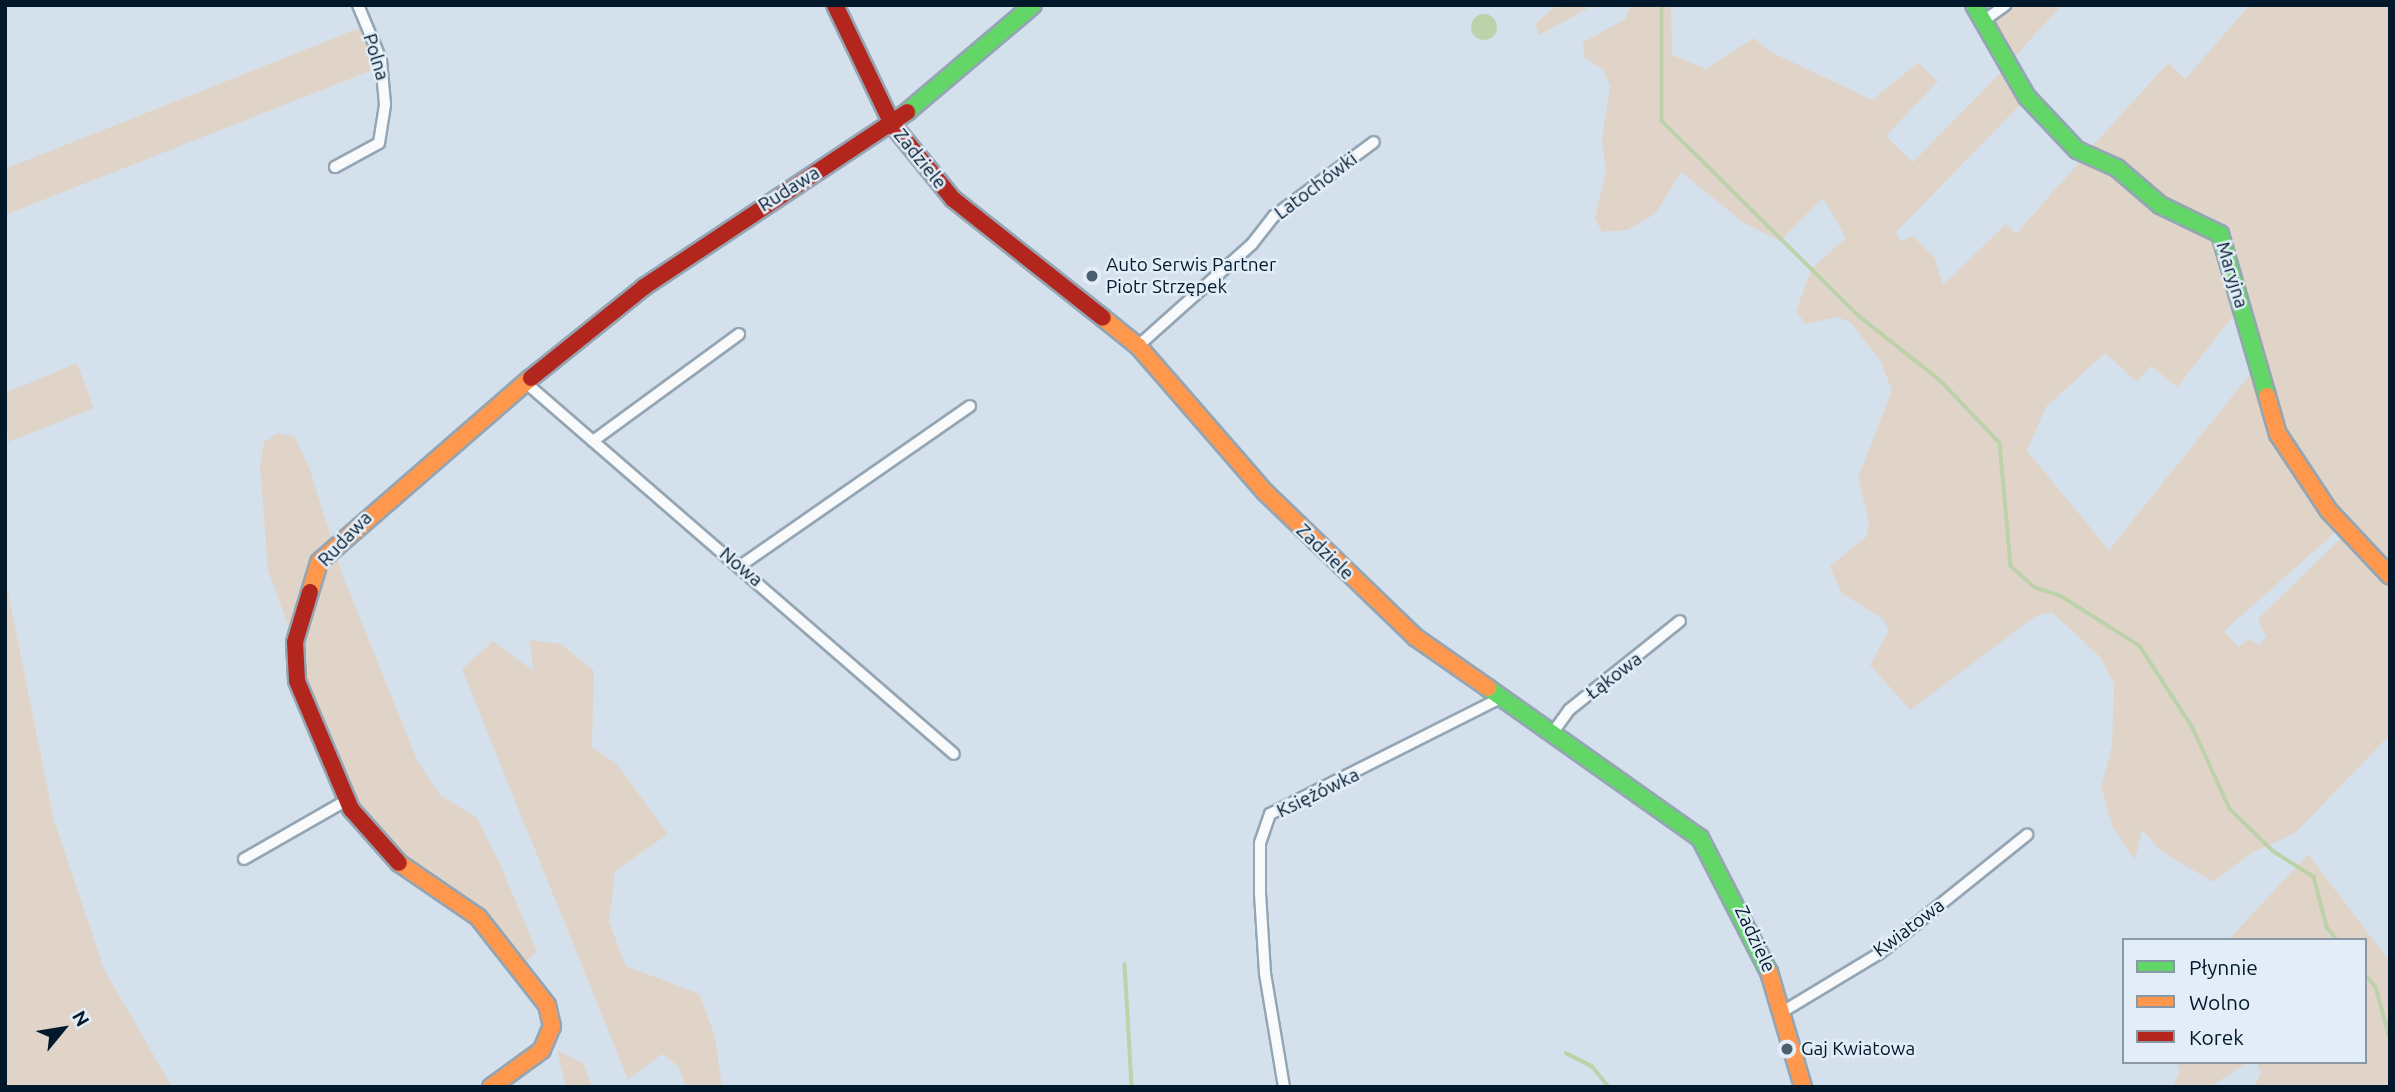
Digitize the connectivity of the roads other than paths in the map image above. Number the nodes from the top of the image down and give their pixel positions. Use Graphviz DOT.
graph roads {
  1 [pos="358,5"];
  2 [pos="835,5"];
  3 [pos="1033,5"];
  4 [pos="1974,5"];
  5 [pos="2005,5"];
  6 [pos="1982,22"];
  7 [pos="892,124"];
  8 [pos="1374,142"];
  9 [pos="335,167"];
  10 [pos="739,334"];
  11 [pos="1138,346"];
  12 [pos="526,383"];
  13 [pos="970,406"];
  14 [pos="593,441"];
  15 [pos="740,566"];
  16 [pos="2390,576"];
  17 [pos="1680,621"];
  18 [pos="1496,700"];
  19 [pos="1551,735"];
  20 [pos="954,754"];
  21 [pos="347,800"];
  22 [pos="2027,835"];
  23 [pos="244,859"];
  24 [pos="1784,1011"];
  25 [pos="491,1087"];
  26 [pos="1284,1087"];
  27 [pos="1803,1087"];
  1 -- 9 [label="street, Polna"];
  2 -- 7 [label="street, Zadziele"];
  3 -- 7 [label="street, Rudawa"];
  4 -- 6 [label="street, Maryjna"];
  5 -- 6 [label="street"];
  6 -- 16 [label="street, Maryjna"];
  7 -- 11 [label="street, Zadziele"];
  7 -- 12 [label="street, Rudawa"];
  8 -- 11 [label="street, Latochówki"];
  10 -- 14 [label="street"];
  11 -- 18 [label="street, Zadziele"];
  12 -- 14 [label="street, Nowa"];
  12 -- 21 [label="street, Rudawa"];
  13 -- 15 [label="street"];
  14 -- 15 [label="street, Nowa"];
  15 -- 20 [label="street, Nowa"];
  17 -- 19 [label="street, Łąkowa"];
  18 -- 19 [label="street, Zadziele"];
  18 -- 26 [label="street, Księżówka"];
  19 -- 24 [label="street, Zadziele"];
  21 -- 23 [label="street"];
  21 -- 25 [label="street, Rudawa"];
  22 -- 24 [label="street, Kwiatowa"];
  24 -- 27 [label="street, Zadziele"];
}
